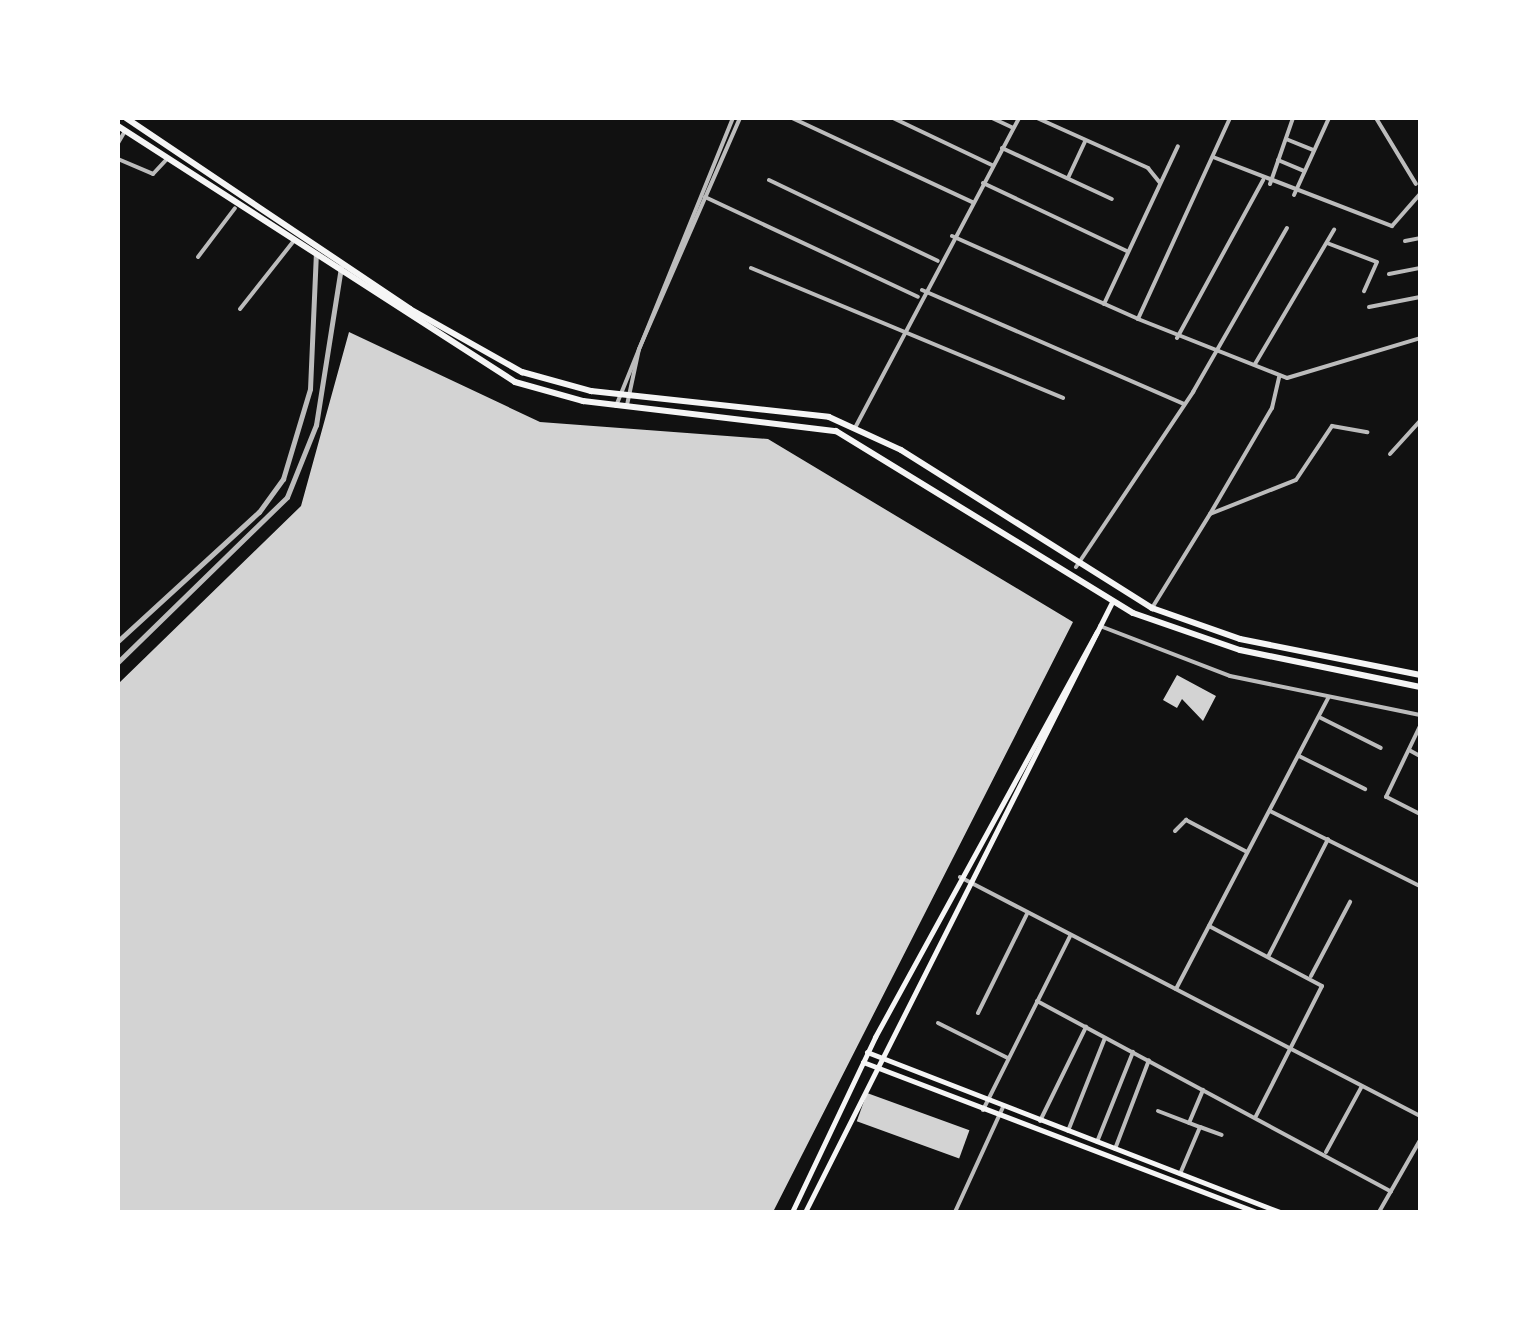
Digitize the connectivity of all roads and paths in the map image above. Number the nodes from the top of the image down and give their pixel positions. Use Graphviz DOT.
graph roads {
  1 [pos="126,118"];
  2 [pos="736,118"];
  3 [pos="792,118"];
  4 [pos="892,118"];
  5 [pos="992,118"];
  6 [pos="1020,118"];
  7 [pos="1037,118"];
  8 [pos="1230,118"];
  9 [pos="1293,118"];
  10 [pos="1329,118"];
  11 [pos="1376,118"];
  12 [pos="121,128"];
  13 [pos="1013,128"];
  14 [pos="1286,138"];
  15 [pos="1086,140"];
  16 [pos="118,143"];
  17 [pos="1178,146"];
  18 [pos="1002,148"];
  19 [pos="1313,150"];
  20 [pos="1212,157"];
  21 [pos="118,159"];
  22 [pos="167,160"];
  23 [pos="1278,160"];
  24 [pos="993,165"];
  25 [pos="1304,171"];
  26 [pos="1068,178"];
  27 [pos="769,180"];
  28 [pos="1264,180"];
  29 [pos="983,182"];
  30 [pos="1160,184"];
  31 [pos="1270,184"];
  32 [pos="1416,184"];
  33 [pos="1420,194"];
  34 [pos="1294,195"];
  35 [pos="702,196"];
  36 [pos="1112,198"];
  37 [pos="972,202"];
  38 [pos="1420,206"];
  39 [pos="234,208"];
  40 [pos="1411,208"];
  41 [pos="1287,228"];
  42 [pos="1334,230"];
  43 [pos="952,236"];
  44 [pos="299,237"];
  45 [pos="1420,238"];
  46 [pos="1405,241"];
  47 [pos="1326,243"];
  48 [pos="290,244"];
  49 [pos="316,248"];
  50 [pos="1128,252"];
  51 [pos="198,258"];
  52 [pos="315,261"];
  53 [pos="938,261"];
  54 [pos="342,264"];
  55 [pos="751,268"];
  56 [pos="1420,268"];
  57 [pos="1389,274"];
  58 [pos="340,276"];
  59 [pos="922,290"];
  60 [pos="1364,291"];
  61 [pos="918,297"];
  62 [pos="1420,297"];
  63 [pos="1104,304"];
  64 [pos="1369,307"];
  65 [pos="240,309"];
  66 [pos="1138,319"];
  67 [pos="902,330"];
  68 [pos="1177,338"];
  69 [pos="1420,338"];
  70 [pos="1217,353"];
  71 [pos="1254,366"];
  72 [pos="1279,377"];
  73 [pos="618,394"];
  74 [pos="628,394"];
  75 [pos="1063,398"];
  76 [pos="1185,404"];
  77 [pos="616,406"];
  78 [pos="627,406"];
  79 [pos="1420,420"];
  80 [pos="856,426"];
  81 [pos="1368,432"];
  82 [pos="1390,454"];
  83 [pos="1210,514"];
  84 [pos="1076,567"];
  85 [pos="1112,602"];
  86 [pos="1152,608"];
  87 [pos="1099,629"];
  88 [pos="118,640"];
  89 [pos="130,649"];
  90 [pos="118,662"];
  91 [pos="1420,676"];
  92 [pos="1420,687"];
  93 [pos="1328,698"];
  94 [pos="1420,716"];
  95 [pos="1319,717"];
  96 [pos="1420,726"];
  97 [pos="1381,748"];
  98 [pos="1408,750"];
  99 [pos="1299,756"];
  100 [pos="1420,756"];
  101 [pos="1365,789"];
  102 [pos="1270,810"];
  103 [pos="1420,814"];
  104 [pos="1175,831"];
  105 [pos="1328,839"];
  106 [pos="1248,852"];
  107 [pos="960,877"];
  108 [pos="970,882"];
  109 [pos="1420,886"];
  110 [pos="1350,902"];
  111 [pos="1027,913"];
  112 [pos="1209,926"];
  113 [pos="1070,936"];
  114 [pos="1269,955"];
  115 [pos="1311,976"];
  116 [pos="1176,989"];
  117 [pos="1037,1001"];
  118 [pos="978,1013"];
  119 [pos="938,1023"];
  120 [pos="1086,1026"];
  121 [pos="1106,1037"];
  122 [pos="1291,1046"];
  123 [pos="867,1052"];
  124 [pos="1134,1052"];
  125 [pos="878,1056"];
  126 [pos="1008,1058"];
  127 [pos="1149,1060"];
  128 [pos="863,1062"];
  129 [pos="873,1066"];
  130 [pos="1362,1086"];
  131 [pos="1204,1088"];
  132 [pos="987,1101"];
  133 [pos="1003,1107"];
  134 [pos="983,1110"];
  135 [pos="1158,1111"];
  136 [pos="999,1116"];
  137 [pos="1256,1116"];
  138 [pos="1420,1116"];
  139 [pos="1040,1121"];
  140 [pos="1189,1123"];
  141 [pos="1200,1127"];
  142 [pos="1068,1132"];
  143 [pos="1222,1135"];
  144 [pos="1420,1140"];
  145 [pos="1096,1142"];
  146 [pos="1115,1150"];
  147 [pos="1324,1154"];
  148 [pos="1180,1174"];
  149 [pos="1391,1192"];
  150 [pos="792,1212"];
  151 [pos="806,1212"];
  152 [pos="955,1212"];
  153 [pos="1256,1212"];
  154 [pos="1280,1212"];
  155 [pos="1379,1212"];
  1 -- 44 [label="highway"];
  2 -- 35 [label="street"];
  3 -- 37 [label="street"];
  4 -- 24 [label="street"];
  5 -- 13 [label="street"];
  6 -- 13 [label="street"];
  7 -- 15 [label="street"];
  8 -- 20 [label="street"];
  9 -- 14 [label="street"];
  10 -- 19 [label="street"];
  11 -- 32 [label="street"];
  12 -- 16 [label="street"];
  12 -- 22 [label="highway"];
  13 -- 18 [label="street"];
  14 -- 19 [label="street"];
  14 -- 23 [label="street"];
  15 -- 26 [label="street"];
  15 -- 30 [label="street"];
  17 -- 30 [label="street"];
  18 -- 24 [label="street"];
  18 -- 26 [label="street"];
  19 -- 25 [label="street"];
  20 -- 28 [label="street"];
  20 -- 66 [label="street"];
  21 -- 22 [label="street"];
  22 -- 39 [label="highway"];
  23 -- 25 [label="street"];
  23 -- 31 [label="street"];
  24 -- 29 [label="street"];
  25 -- 34 [label="street"];
  26 -- 36 [label="street"];
  27 -- 53 [label="street"];
  28 -- 31 [label="street"];
  28 -- 68 [label="street"];
  29 -- 37 [label="street"];
  29 -- 50 [label="street"];
  30 -- 50 [label="street"];
  31 -- 34 [label="street"];
  33 -- 40 [label="street"];
  34 -- 40 [label="street"];
  35 -- 61 [label="street"];
  35 -- 73 [label="street"];
  35 -- 74 [label="street"];
  37 -- 43 [label="street"];
  38 -- 40 [label="street"];
  39 -- 48 [label="highway"];
  39 -- 51 [label="street"];
  41 -- 70 [label="street"];
  42 -- 47 [label="street"];
  43 -- 53 [label="street"];
  43 -- 63 [label="street"];
  44 -- 48 [label="street"];
  44 -- 49 [label="highway"];
  45 -- 46 [label="street"];
  47 -- 60 [label="street"];
  47 -- 71 [label="street"];
  48 -- 52 [label="highway"];
  48 -- 65 [label="street"];
  49 -- 52 [label="street"];
  49 -- 54 [label="highway"];
  50 -- 63 [label="street"];
  52 -- 58 [label="highway"];
  52 -- 88 [label="street"];
  53 -- 59 [label="street"];
  54 -- 58 [label="street"];
  54 -- 73 [label="highway"];
  55 -- 67 [label="street"];
  56 -- 57 [label="street"];
  58 -- 77 [label="highway"];
  58 -- 89 [label="street"];
  59 -- 61 [label="street"];
  59 -- 76 [label="street"];
  61 -- 67 [label="street"];
  62 -- 64 [label="street"];
  63 -- 66 [label="street"];
  66 -- 68 [label="street"];
  67 -- 75 [label="street"];
  67 -- 80 [label="street"];
  68 -- 70 [label="street"];
  69 -- 72 [label="street"];
  70 -- 71 [label="street"];
  70 -- 76 [label="street"];
  71 -- 72 [label="street"];
  72 -- 83 [label="street"];
  73 -- 74 [label="highway"];
  73 -- 77 [label="street"];
  74 -- 78 [label="street"];
  74 -- 80 [label="highway"];
  76 -- 84 [label="street"];
  77 -- 78 [label="highway"];
  78 -- 85 [label="highway"];
  79 -- 82 [label="street"];
  80 -- 84 [label="highway"];
  81 -- 83 [label="street"];
  83 -- 86 [label="street"];
  84 -- 86 [label="highway"];
  85 -- 87 [label="main road"];
  85 -- 92 [label="highway"];
  86 -- 91 [label="highway"];
  87 -- 93 [label="street"];
  87 -- 107 [label="main road"];
  87 -- 108 [label="main road"];
  88 -- 89 [label="street"];
  89 -- 90 [label="street"];
  93 -- 94 [label="street"];
  93 -- 95 [label="street"];
  95 -- 97 [label="street"];
  95 -- 99 [label="street"];
  96 -- 98 [label="street"];
  98 -- 100 [label="street"];
  98 -- 103 [label="street"];
  99 -- 101 [label="street"];
  99 -- 102 [label="street"];
  102 -- 105 [label="street"];
  102 -- 106 [label="street"];
  104 -- 106 [label="street"];
  105 -- 109 [label="street"];
  105 -- 114 [label="street"];
  106 -- 112 [label="street"];
  107 -- 108 [label="street"];
  107 -- 123 [label="main road"];
  108 -- 111 [label="street"];
  108 -- 125 [label="main road"];
  110 -- 115 [label="street"];
  111 -- 113 [label="street"];
  111 -- 118 [label="street"];
  112 -- 114 [label="street"];
  112 -- 116 [label="street"];
  113 -- 116 [label="street"];
  113 -- 117 [label="street"];
  114 -- 115 [label="street"];
  115 -- 122 [label="street"];
  116 -- 122 [label="street"];
  117 -- 120 [label="street"];
  117 -- 126 [label="street"];
  119 -- 126 [label="street"];
  120 -- 121 [label="street"];
  120 -- 139 [label="street"];
  121 -- 124 [label="street"];
  121 -- 142 [label="street"];
  122 -- 130 [label="street"];
  122 -- 137 [label="street"];
  123 -- 125 [label="main road"];
  123 -- 128 [label="main road"];
  124 -- 127 [label="street"];
  124 -- 145 [label="street"];
  125 -- 129 [label="main road"];
  125 -- 132 [label="main road"];
  126 -- 132 [label="street"];
  127 -- 131 [label="street"];
  127 -- 146 [label="street"];
  128 -- 129 [label="main road"];
  128 -- 150 [label="main road"];
  129 -- 134 [label="main road"];
  129 -- 151 [label="main road"];
  130 -- 138 [label="street"];
  130 -- 147 [label="street"];
  131 -- 137 [label="street"];
  131 -- 140 [label="street"];
  132 -- 133 [label="main road"];
  132 -- 134 [label="street"];
  133 -- 136 [label="street"];
  133 -- 139 [label="main road"];
  134 -- 136 [label="main road"];
  135 -- 140 [label="street"];
  136 -- 152 [label="street"];
  136 -- 153 [label="main road"];
  137 -- 147 [label="street"];
  139 -- 142 [label="main road"];
  140 -- 141 [label="street"];
  141 -- 143 [label="street"];
  141 -- 148 [label="street"];
  142 -- 145 [label="main road"];
  144 -- 149 [label="street"];
  145 -- 146 [label="main road"];
  146 -- 148 [label="main road"];
  147 -- 149 [label="street"];
  148 -- 154 [label="main road"];
  149 -- 155 [label="street"];
}
